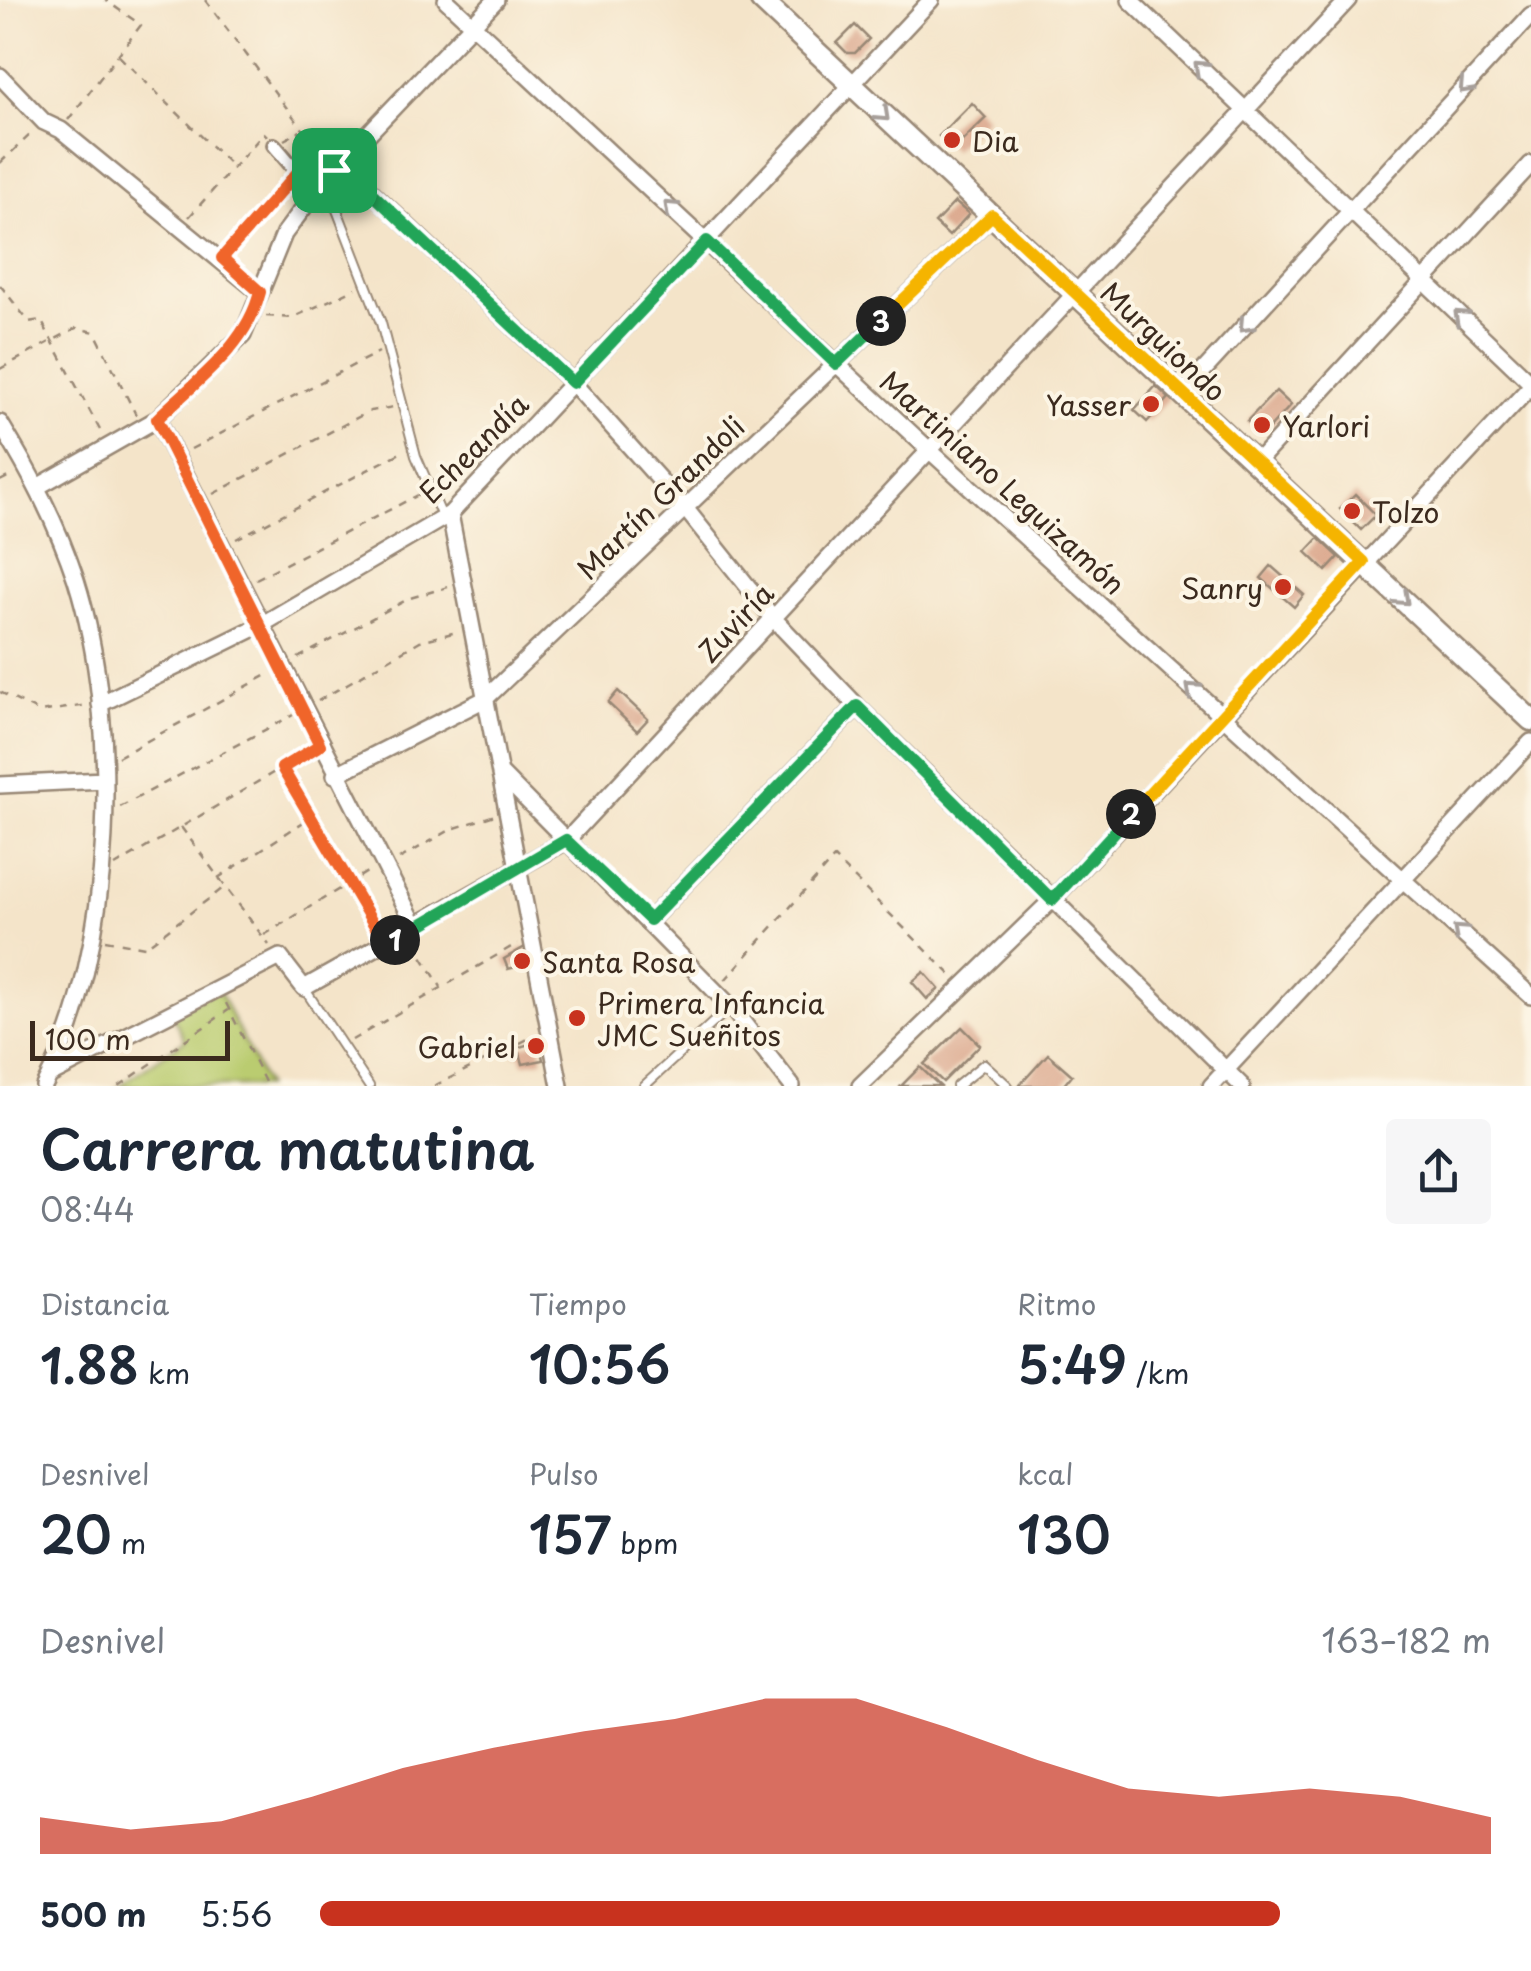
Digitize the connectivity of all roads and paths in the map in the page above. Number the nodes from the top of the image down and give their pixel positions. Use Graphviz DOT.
graph roads {
  1 [pos="105,0"];
  2 [pos="205,0"];
  3 [pos="446,0"];
  4 [pos="496,0"];
  5 [pos="762,0"];
  6 [pos="931,0"];
  7 [pos="1130,0"];
  8 [pos="1348,0"];
  9 [pos="1531,16"];
  10 [pos="472,25"];
  11 [pos="118,55"];
  12 [pos="0,76"];
  13 [pos="849,84"];
  14 [pos="1246,110"];
  15 [pos="44,122"];
  16 [pos="304,129"];
  17 [pos="61,130"];
  18 [pos="274,145"];
  19 [pos="322,155"];
  20 [pos="0,163"];
  21 [pos="1531,164"];
  22 [pos="232,166"];
  23 [pos="333,171"];
  24 [pos="298,172"];
  25 [pos="1352,210"];
  26 [pos="992,215"];
  27 [pos="182,226"];
  28 [pos="707,241"];
  29 [pos="222,258"];
  30 [pos="1424,282"];
  31 [pos="366,283"];
  32 [pos="0,285"];
  33 [pos="260,292"];
  34 [pos="1075,294"];
  35 [pos="254,316"];
  36 [pos="53,341"];
  37 [pos="387,348"];
  38 [pos="836,364"];
  39 [pos="0,369"];
  40 [pos="573,383"];
  41 [pos="1531,385"];
  42 [pos="1182,395"];
  43 [pos="401,406"];
  44 [pos="0,423"];
  45 [pos="150,423"];
  46 [pos="108,446"];
  47 [pos="413,446"];
  48 [pos="928,449"];
  49 [pos="176,456"];
  50 [pos="1256,463"];
  51 [pos="39,486"];
  52 [pos="430,489"];
  53 [pos="199,502"];
  54 [pos="685,508"];
  55 [pos="446,516"];
  56 [pos="222,547"];
  57 [pos="1364,562"];
  58 [pos="463,583"];
  59 [pos="242,586"];
  60 [pos="773,618"];
  61 [pos="261,625"];
  62 [pos="471,628"];
  63 [pos="282,667"];
  64 [pos="0,692"];
  65 [pos="485,699"];
  66 [pos="100,704"];
  67 [pos="857,706"];
  68 [pos="303,710"];
  69 [pos="1222,715"];
  70 [pos="1531,720"];
  71 [pos="1531,742"];
  72 [pos="320,745"];
  73 [pos="282,768"];
  74 [pos="104,772"];
  75 [pos="335,775"];
  76 [pos="502,775"];
  77 [pos="0,785"];
  78 [pos="508,810"];
  79 [pos="105,815"];
  80 [pos="310,818"];
  81 [pos="181,827"];
  82 [pos="566,840"];
  83 [pos="383,865"];
  84 [pos="518,869"];
  85 [pos="100,875"];
  86 [pos="217,879"];
  87 [pos="1405,882"];
  88 [pos="348,884"];
  89 [pos="223,888"];
  90 [pos="1052,900"];
  91 [pos="650,920"];
  92 [pos="412,931"];
  93 [pos="532,934"];
  94 [pos="262,936"];
  95 [pos="90,938"];
  96 [pos="386,945"];
  97 [pos="280,957"];
  98 [pos="304,988"];
  99 [pos="442,988"];
  100 [pos="964,988"];
  101 [pos="716,990"];
  102 [pos="1531,996"];
  103 [pos="731,1006"];
  104 [pos="550,1029"];
  105 [pos="342,1046"];
  106 [pos="1226,1070"];
  107 [pos="47,1081"];
  108 [pos="119,1086"];
  109 [pos="267,1086"];
  110 [pos="369,1086"];
  111 [pos="434,1086"];
  112 [pos="560,1086"];
  113 [pos="644,1086"];
  114 [pos="792,1086"];
  115 [pos="860,1086"];
  116 [pos="957,1086"];
  117 [pos="1008,1086"];
  118 [pos="1212,1086"];
  119 [pos="1242,1086"];
  1 -- 11 [label="path"];
  2 -- 16 [label="path"];
  3 -- 10 [label="street, Martiniano Leguizamón"];
  4 -- 10 [label="street"];
  5 -- 13 [label="street, Murguiondo"];
  6 -- 13 [label="street, Echeandía"];
  14 -- 7 [label="street, one-way"];
  8 -- 14 [label="street, Zuviría"];
  9 -- 25 [label="street, one-way"];
  10 -- 23 [label="street"];
  28 -- 10 [label="street, Martiniano Leguizamón, one-way"];
  11 -- 17 [label="path"];
  11 -- 22 [label="path"];
  12 -- 15 [label="street"];
  13 -- 26 [label="street, Murguiondo, one-way"];
  13 -- 28 [label="street, Echeandía"];
  14 -- 25 [label="street"];
  14 -- 34 [label="street, Zuviría"];
  15 -- 17 [label="street"];
  15 -- 20 [label="path"];
  16 -- 18 [label="path"];
  16 -- 19 [label="path"];
  17 -- 27 [label="street"];
  18 -- 22 [label="path"];
  18 -- 24 [label="street"];
  19 -- 23 [label="path"];
  19 -- 24 [label="path"];
  21 -- 30 [label="street"];
  22 -- 27 [label="path"];
  23 -- 31 [label="lane"];
  23 -- 33 [label="street"];
  23 -- 40 [label="street"];
  24 -- 29 [label="path"];
  25 -- 30 [label="street"];
  25 -- 42 [label="street, one-way"];
  26 -- 34 [label="street, Murguiondo"];
  26 -- 38 [label="street, Martín Grandoli"];
  27 -- 29 [label="street"];
  28 -- 38 [label="street, Martiniano Leguizamón"];
  28 -- 40 [label="street, Echeandía"];
  29 -- 33 [label="street"];
  41 -- 30 [label="street, one-way"];
  30 -- 50 [label="street"];
  31 -- 35 [label="path"];
  31 -- 37 [label="lane"];
  32 -- 36 [label="path"];
  33 -- 35 [label="street"];
  34 -- 42 [label="street, Murguiondo"];
  34 -- 48 [label="street, Zuviría"];
  35 -- 45 [label="street"];
  36 -- 39 [label="path"];
  36 -- 45 [label="path"];
  36 -- 46 [label="path"];
  37 -- 43 [label="lane"];
  37 -- 49 [label="path"];
  38 -- 48 [label="street, Martiniano Leguizamón"];
  38 -- 54 [label="street, Martín Grandoli"];
  40 -- 54 [label="street"];
  40 -- 55 [label="street, Echeandía"];
  41 -- 57 [label="street"];
  42 -- 50 [label="street, Murguiondo"];
  43 -- 47 [label="lane"];
  43 -- 53 [label="path"];
  44 -- 51 [label="street"];
  45 -- 46 [label="street"];
  45 -- 49 [label="street"];
  46 -- 51 [label="street"];
  47 -- 52 [label="lane"];
  47 -- 56 [label="path"];
  48 -- 60 [label="street, Zuviría"];
  69 -- 48 [label="street, Martiniano Leguizamón, one-way"];
  49 -- 53 [label="street"];
  50 -- 57 [label="street, Murguiondo"];
  51 -- 66 [label="street"];
  52 -- 55 [label="lane"];
  52 -- 59 [label="path"];
  53 -- 56 [label="street"];
  54 -- 60 [label="street"];
  54 -- 65 [label="street, Martín Grandoli"];
  55 -- 58 [label="street"];
  55 -- 61 [label="street, Echeandía"];
  56 -- 59 [label="street"];
  57 -- 69 [label="street"];
  57 -- 70 [label="street, Murguiondo, one-way"];
  58 -- 62 [label="street"];
  58 -- 63 [label="path"];
  59 -- 61 [label="street"];
  60 -- 67 [label="street"];
  60 -- 82 [label="street, Zuviría"];
  61 -- 63 [label="street"];
  61 -- 66 [label="street, Echeandía"];
  62 -- 65 [label="street"];
  62 -- 68 [label="path"];
  63 -- 68 [label="street"];
  63 -- 74 [label="path"];
  64 -- 66 [label="path"];
  65 -- 75 [label="street, Martín Grandoli"];
  65 -- 76 [label="street"];
  66 -- 74 [label="street"];
  67 -- 90 [label="street"];
  67 -- 91 [label="street"];
  68 -- 72 [label="street"];
  68 -- 79 [label="path"];
  69 -- 87 [label="street, Martiniano Leguizamón"];
  69 -- 90 [label="street"];
  71 -- 87 [label="street"];
  72 -- 73 [label="path"];
  72 -- 75 [label="street"];
  73 -- 80 [label="path"];
  73 -- 81 [label="path"];
  74 -- 77 [label="street"];
  74 -- 79 [label="street"];
  75 -- 83 [label="street"];
  76 -- 78 [label="street"];
  76 -- 82 [label="street"];
  78 -- 83 [label="path"];
  78 -- 84 [label="street"];
  79 -- 85 [label="street"];
  80 -- 86 [label="path"];
  80 -- 88 [label="path"];
  81 -- 85 [label="path"];
  81 -- 86 [label="path"];
  82 -- 84 [label="street, Zuviría"];
  82 -- 91 [label="street"];
  83 -- 88 [label="path"];
  83 -- 92 [label="street"];
  84 -- 92 [label="street, Zuviría"];
  84 -- 93 [label="street"];
  85 -- 95 [label="street"];
  86 -- 89 [label="path"];
  102 -- 87 [label="street, Martiniano Leguizamón, one-way"];
  87 -- 106 [label="street"];
  88 -- 94 [label="path"];
  88 -- 96 [label="path"];
  89 -- 94 [label="path"];
  89 -- 95 [label="path"];
  90 -- 100 [label="street"];
  90 -- 106 [label="street"];
  91 -- 101 [label="street"];
  92 -- 96 [label="street, Zuviría"];
  92 -- 99 [label="path"];
  93 -- 99 [label="path"];
  93 -- 104 [label="street"];
  94 -- 97 [label="path"];
  95 -- 107 [label="street"];
  96 -- 98 [label="street, Zuviría"];
  97 -- 98 [label="street"];
  97 -- 107 [label="street"];
  98 -- 105 [label="lane"];
  99 -- 105 [label="path"];
  100 -- 101 [label="path"];
  100 -- 115 [label="street"];
  101 -- 103 [label="street"];
  103 -- 113 [label="lane"];
  103 -- 114 [label="street"];
  104 -- 111 [label="path"];
  104 -- 112 [label="street"];
  105 -- 110 [label="lane"];
  106 -- 118 [label="street"];
  106 -- 119 [label="street"];
  108 -- 109 [label="path"];
  116 -- 117 [label="lane"];
}
